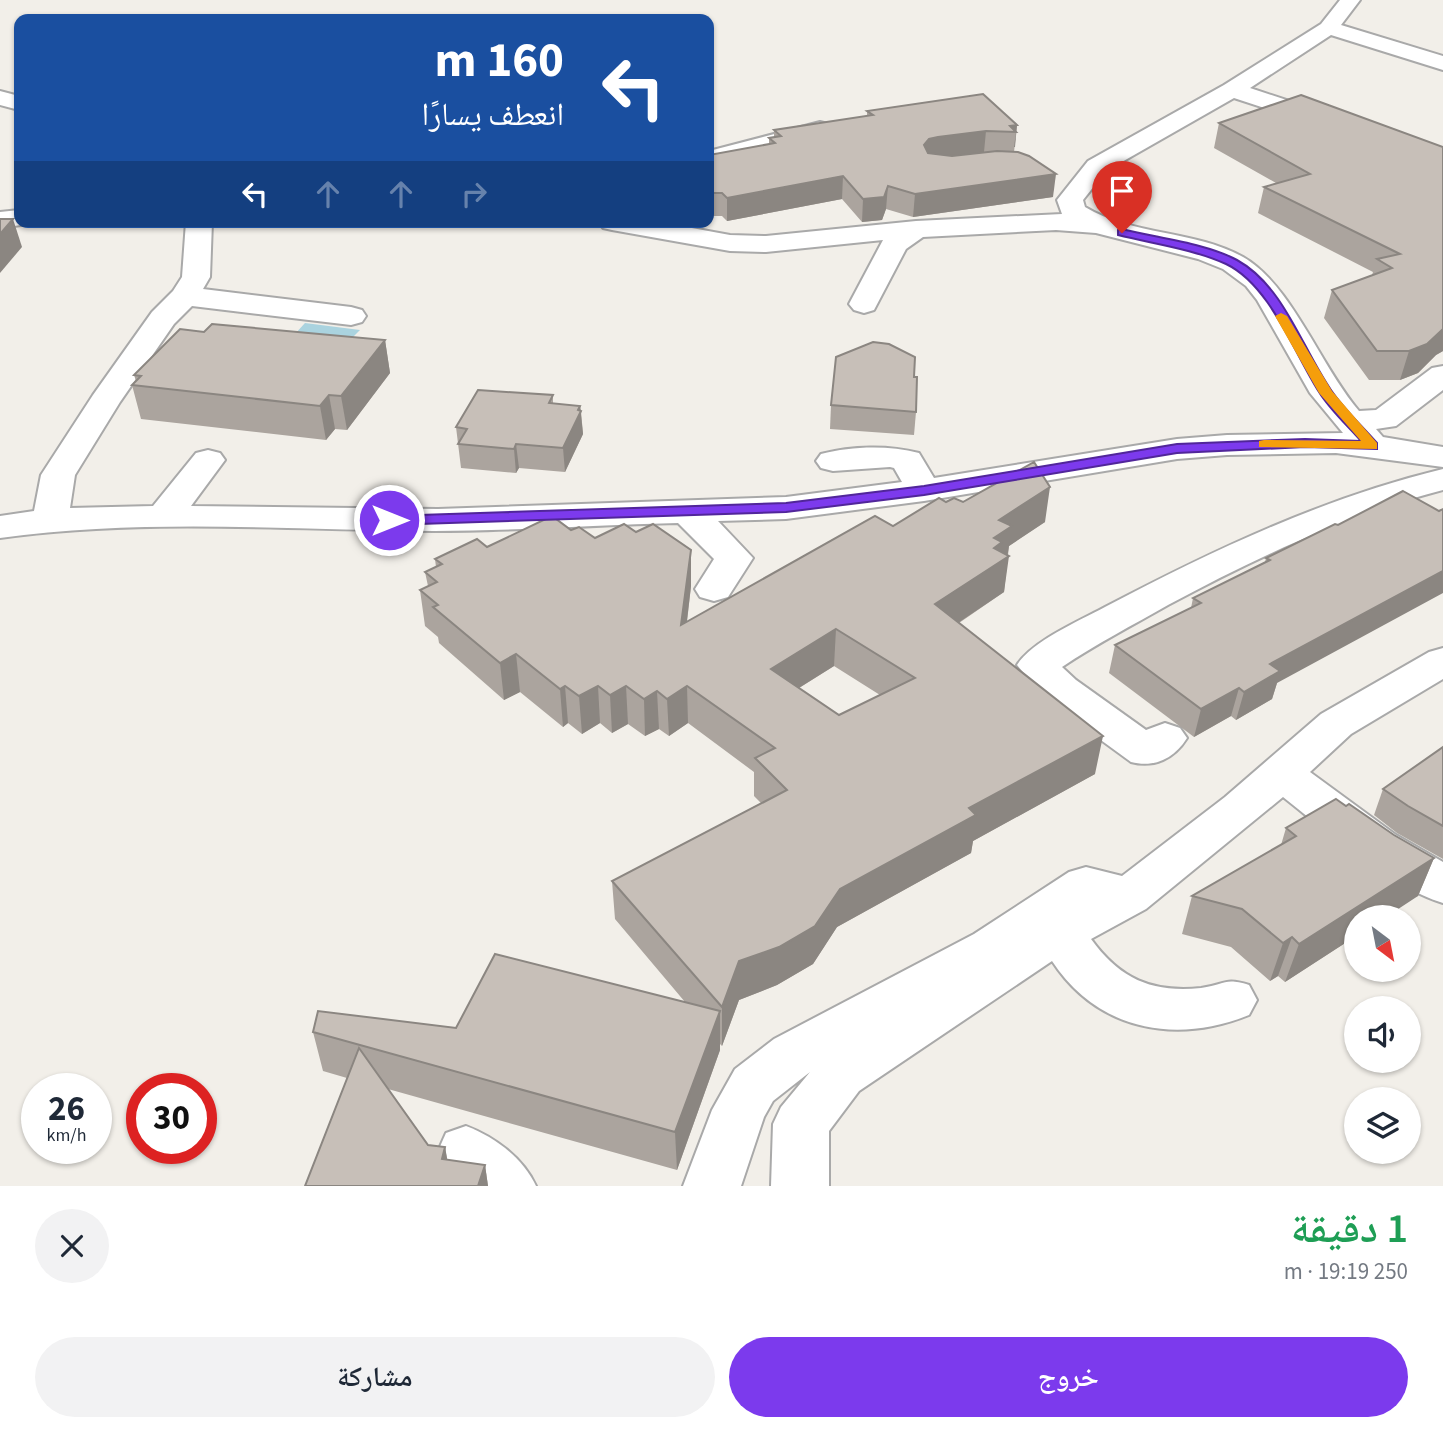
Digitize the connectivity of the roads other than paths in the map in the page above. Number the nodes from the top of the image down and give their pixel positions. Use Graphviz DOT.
graph roads {
  1 [pos="1350,0"];
  2 [pos="1328,28"];
  3 [pos="1443,63"];
  4 [pos="1232,90"];
  5 [pos="842,123"];
  6 [pos="1343,126"];
  7 [pos="714,158"];
  8 [pos="714,160"];
  9 [pos="749,167"];
  10 [pos="1096,225"];
  11 [pos="199,228"];
  12 [pos="645,228"];
  13 [pos="916,229"];
  14 [pos="185,296"];
  15 [pos="864,304"];
  16 [pos="351,316"];
  17 [pos="1443,375"];
  18 [pos="1361,433"];
  19 [pos="1443,457"];
  20 [pos="208,460"];
  21 [pos="833,461"];
  22 [pos="1443,479"];
  23 [pos="924,490"];
  24 [pos="687,511"];
  25 [pos="164,516"];
  26 [pos="50,520"];
  27 [pos="0,527"];
  28 [pos="714,589"];
  29 [pos="1443,661"];
  30 [pos="1165,738"];
  31 [pos="1281,773"];
  32 [pos="1443,885"];
  33 [pos="1129,896"];
  34 [pos="1060,933"];
  35 [pos="1231,1000"];
  36 [pos="466,1151"];
  37 [pos="507,1186"];
  38 [pos="712,1186"];
  39 [pos="800,1186"];
  1 -- 2 [label="street"];
  2 -- 3 [label="street"];
  2 -- 4 [label="street"];
  4 -- 6 [label="street"];
  4 -- 10 [label="street"];
  5 -- 7 [label="street"];
  8 -- 9 [label="street"];
  10 -- 13 [label="street"];
  10 -- 18 [label="street"];
  11 -- 14 [label="street"];
  12 -- 13 [label="street"];
  13 -- 15 [label="street"];
  14 -- 16 [label="street"];
  14 -- 26 [label="street"];
  17 -- 18 [label="street"];
  18 -- 19 [label="street"];
  18 -- 23 [label="street"];
  20 -- 25 [label="street"];
  21 -- 23 [label="street"];
  22 -- 30 [label="street"];
  23 -- 24 [label="street"];
  24 -- 25 [label="street"];
  24 -- 28 [label="street"];
  25 -- 26 [label="street"];
  26 -- 27 [label="street"];
  29 -- 31 [label="street"];
  31 -- 32 [label="street"];
  31 -- 33 [label="street"];
  33 -- 34 [label="street"];
  33 -- 38 [label="street"];
  34 -- 35 [label="street"];
  34 -- 39 [label="street"];
  36 -- 37 [label="street"];
}
